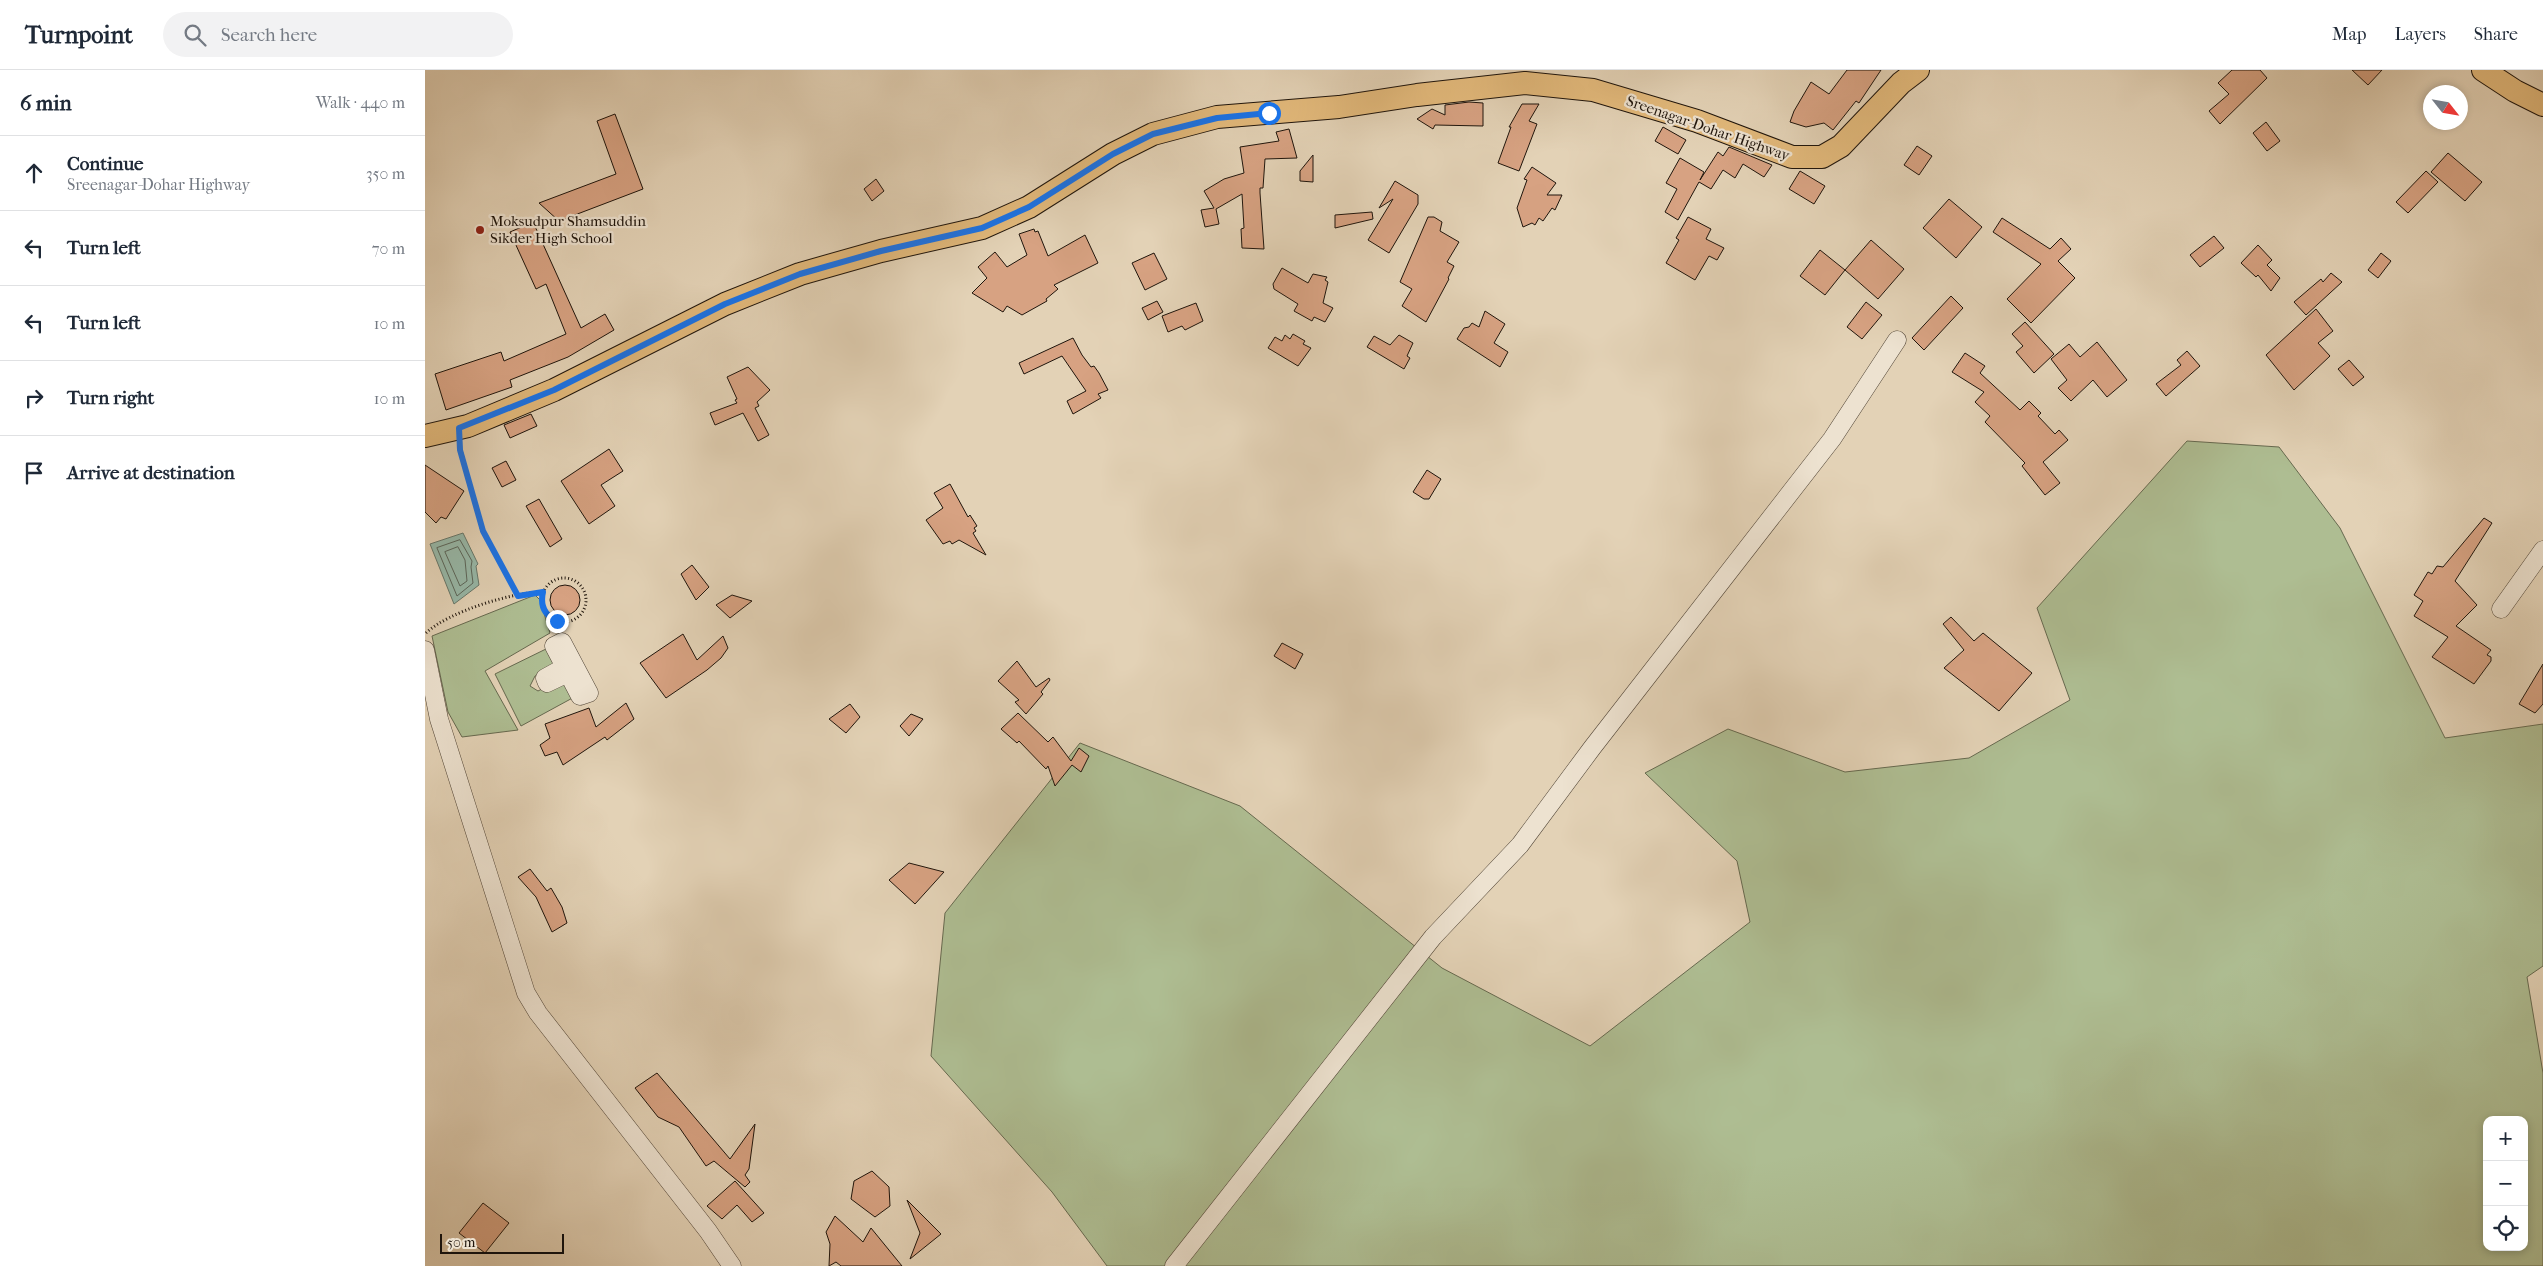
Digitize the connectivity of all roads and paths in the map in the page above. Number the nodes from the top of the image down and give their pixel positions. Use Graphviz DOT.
graph roads {
  1 [pos="1918,70"];
  2 [pos="2483,70"];
  3 [pos="2543,105"];
  4 [pos="1897,340"];
  5 [pos="459,428"];
  6 [pos="425,436"];
  7 [pos="2543,550"];
  8 [pos="543,592"];
  9 [pos="518,596"];
  10 [pos="2501,608"];
  11 [pos="425,636"];
  12 [pos="425,650"];
  13 [pos="732,1266"];
  14 [pos="1173,1266"];
  1 -- 5 [label="main road, Sreenagar-Dohar Highway"];
  2 -- 3 [label="main road"];
  4 -- 14 [label="street"];
  5 -- 6 [label="main road, Sreenagar-Dohar Highway"];
  5 -- 9 [label="path"];
  7 -- 10 [label="street"];
  8 -- 8 [label="path"];
  8 -- 9 [label="path"];
  9 -- 11 [label="path"];
  12 -- 13 [label="street"];
}
